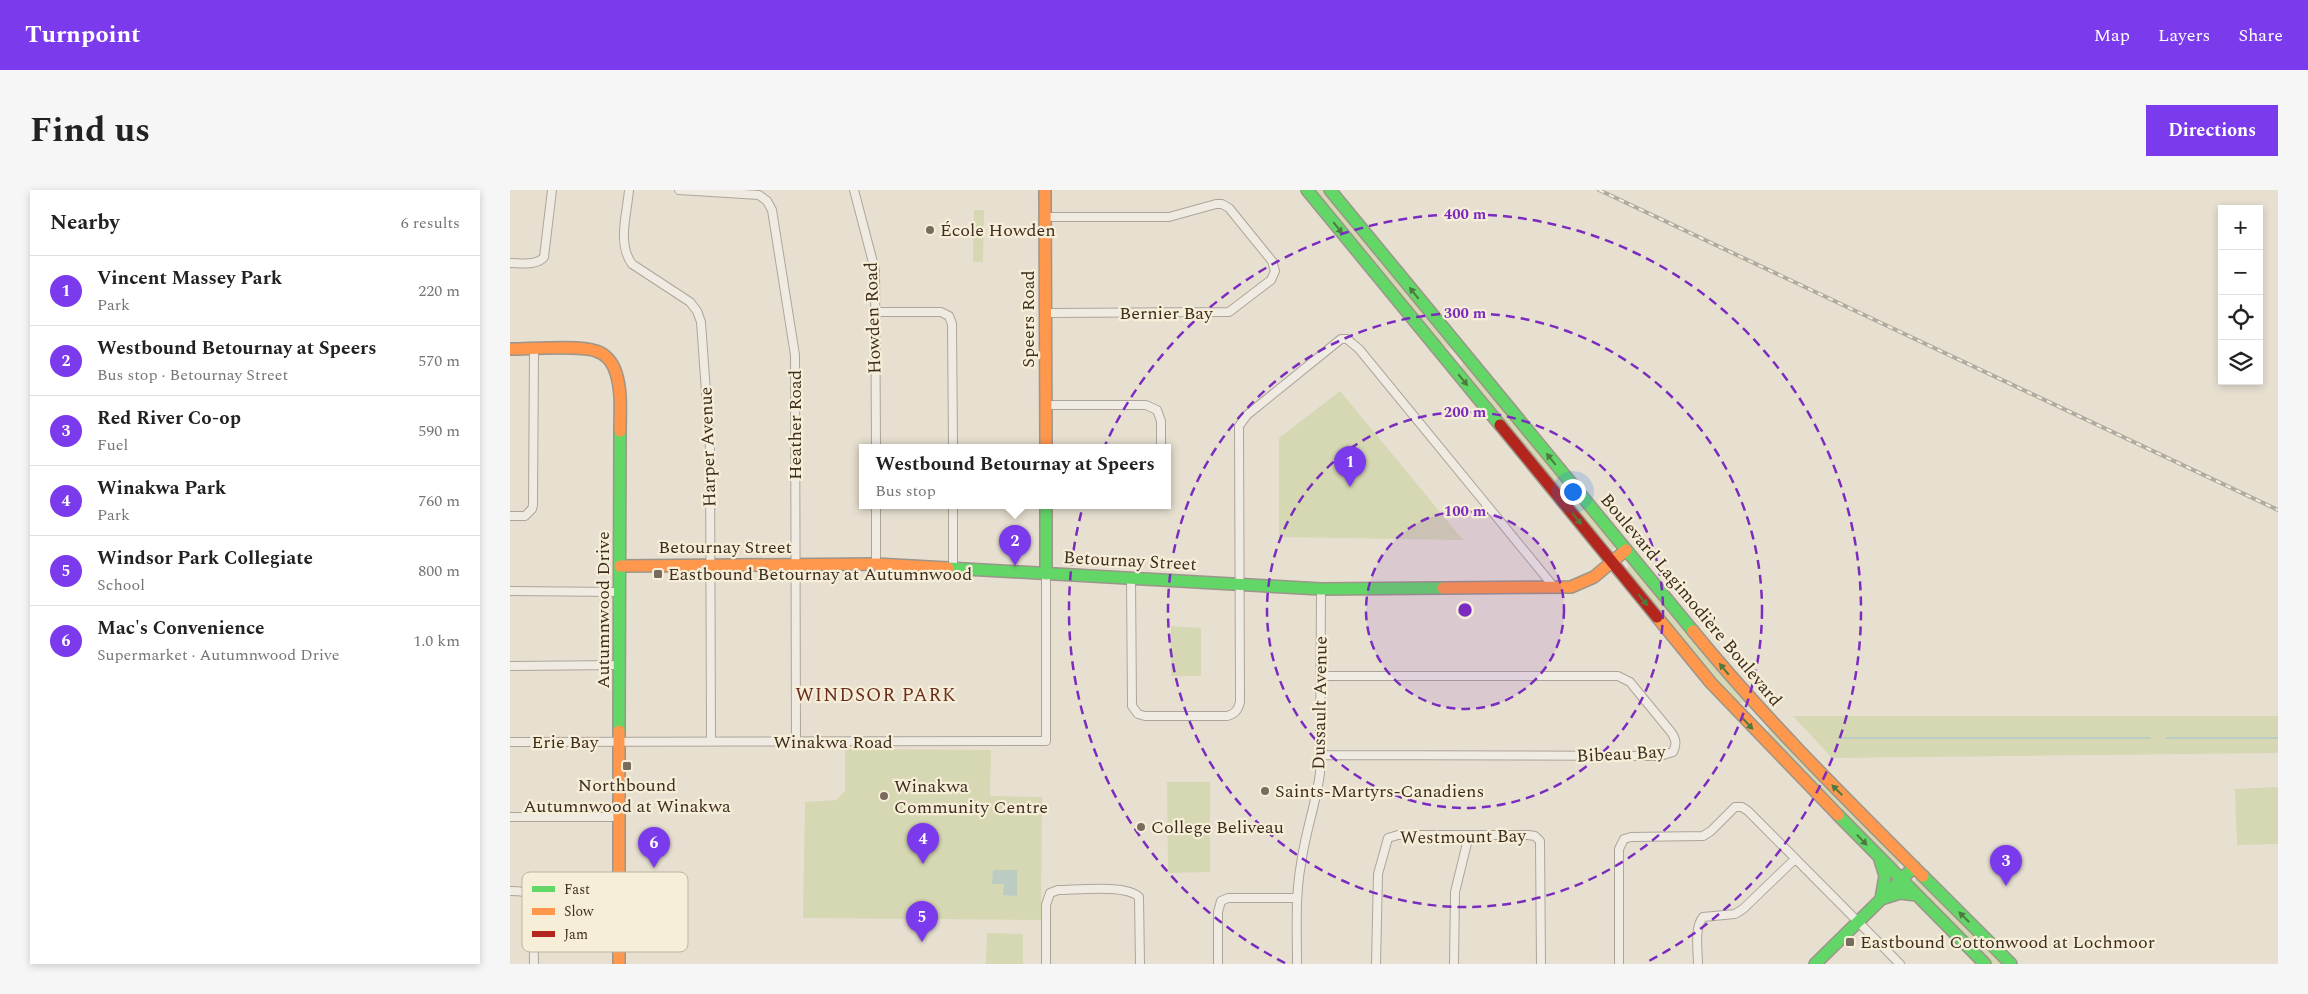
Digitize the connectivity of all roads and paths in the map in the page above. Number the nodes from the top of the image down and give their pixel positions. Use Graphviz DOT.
graph roads {
  1 [pos="552,190"];
  2 [pos="630,190"];
  3 [pos="679,190"];
  4 [pos="854,190"];
  5 [pos="1045,190"];
  6 [pos="1307,190"];
  7 [pos="1330,190"];
  8 [pos="1045,217"];
  9 [pos="510,262"];
  10 [pos="876,312"];
  11 [pos="1046,313"];
  12 [pos="510,349"];
  13 [pos="534,349"];
  14 [pos="1463,352"];
  15 [pos="1449,364"];
  16 [pos="1046,405"];
  17 [pos="876,444"];
  18 [pos="953,444"];
  19 [pos="1046,444"];
  20 [pos="1161,444"];
  21 [pos="876,509"];
  22 [pos="953,509"];
  23 [pos="1046,509"];
  24 [pos="510,516"];
  25 [pos="1626,550"];
  26 [pos="1612,562"];
  27 [pos="796,564"];
  28 [pos="876,564"];
  29 [pos="711,565"];
  30 [pos="620,566"];
  31 [pos="953,568"];
  32 [pos="1046,574"];
  33 [pos="1132,578"];
  34 [pos="1240,584"];
  35 [pos="1554,587"];
  36 [pos="1322,589"];
  37 [pos="510,591"];
  38 [pos="620,592"];
  39 [pos="620,665"];
  40 [pos="510,666"];
  41 [pos="1322,676"];
  42 [pos="510,742"];
  43 [pos="620,742"];
  44 [pos="712,742"];
  45 [pos="796,742"];
  46 [pos="1321,755"];
  47 [pos="510,817"];
  48 [pos="620,817"];
  49 [pos="1469,835"];
  50 [pos="1878,857"];
  51 [pos="1794,859"];
  52 [pos="1914,867"];
  53 [pos="620,872"];
  54 [pos="1901,879"];
  55 [pos="1916,895"];
  56 [pos="1297,898"];
  57 [pos="1881,899"];
  58 [pos="1857,921"];
  59 [pos="1046,964"];
  60 [pos="1140,964"];
  61 [pos="1218,964"];
  62 [pos="1297,964"];
  63 [pos="1376,964"];
  64 [pos="1454,964"];
  65 [pos="1542,964"];
  66 [pos="1619,964"];
  67 [pos="1698,964"];
  68 [pos="1815,964"];
  69 [pos="1900,964"];
  70 [pos="1985,964"];
  71 [pos="2010,964"];
  1 -- 9 [label="street"];
  2 -- 29 [label="street, Harper Avenue"];
  3 -- 27 [label="street, Heather Road"];
  4 -- 10 [label="street, Howden Road"];
  5 -- 8 [label="street, Speers Road"];
  6 -- 15 [label="street, Boulevard Lagimodière Boulevard, one-way"];
  14 -- 7 [label="street, Boulevard Lagimodière Boulevard, one-way"];
  8 -- 11 [label="street, Speers Road"];
  8 -- 11 [label="street, Bernier Bay"];
  10 -- 17 [label="street, Howden Road"];
  10 -- 18 [label="street"];
  11 -- 16 [label="street, Speers Road"];
  12 -- 13 [label="street, Autumnwood Drive"];
  13 -- 24 [label="street"];
  13 -- 30 [label="street, Autumnwood Drive"];
  14 -- 15 [label="street"];
  25 -- 14 [label="street, Boulevard Lagimodière Boulevard, one-way"];
  15 -- 26 [label="street, Boulevard Lagimodière Boulevard, one-way"];
  16 -- 19 [label="street, Speers Road"];
  16 -- 20 [label="street"];
  21 -- 28 [label="street"];
  22 -- 31 [label="street"];
  23 -- 32 [label="street"];
  25 -- 26 [label="street, Betournay Street"];
  52 -- 25 [label="street, Boulevard Lagimodière Boulevard, one-way"];
  26 -- 35 [label="street, Betournay Street"];
  26 -- 50 [label="street, Boulevard Lagimodière Boulevard, one-way"];
  27 -- 28 [label="street, Betournay Street"];
  27 -- 29 [label="street, Betournay Street"];
  27 -- 45 [label="street, Heather Road"];
  28 -- 31 [label="street, Betournay Street"];
  29 -- 30 [label="street, Betournay Street"];
  29 -- 44 [label="street, Harper Avenue"];
  30 -- 38 [label="street, Autumnwood Drive"];
  31 -- 32 [label="street, Betournay Street"];
  32 -- 33 [label="street, Betournay Street"];
  32 -- 45 [label="street, Winakwa Road"];
  33 -- 34 [label="street, Betournay Street"];
  33 -- 34 [label="street"];
  34 -- 35 [label="street"];
  34 -- 36 [label="street, Betournay Street"];
  35 -- 36 [label="street, Betournay Street"];
  36 -- 41 [label="street, Dussault Avenue"];
  37 -- 38 [label="street"];
  38 -- 39 [label="street, Autumnwood Drive"];
  39 -- 40 [label="street"];
  39 -- 43 [label="street, Autumnwood Drive"];
  41 -- 46 [label="street, Dussault Avenue"];
  41 -- 46 [label="street, Bibeau Bay"];
  42 -- 43 [label="street, Erie Bay"];
  43 -- 44 [label="street, Winakwa Road"];
  43 -- 48 [label="street, Autumnwood Drive"];
  44 -- 45 [label="street, Winakwa Road"];
  46 -- 56 [label="street, Dussault Avenue"];
  47 -- 48 [label="street"];
  48 -- 53 [label="street, Autumnwood Drive"];
  49 -- 63 [label="street, Westmount Bay"];
  49 -- 64 [label="street"];
  49 -- 65 [label="street, Westmount Bay"];
  50 -- 54 [label="street, Boulevard Lagimodière Boulevard"];
  50 -- 57 [label="street"];
  51 -- 58 [label="street"];
  51 -- 66 [label="street"];
  51 -- 67 [label="street"];
  52 -- 54 [label="street"];
  71 -- 52 [label="street, Boulevard Lagimodière Boulevard, one-way"];
  54 -- 55 [label="street, Boulevard Lagimodière Boulevard"];
  54 -- 57 [label="street"];
  55 -- 57 [label="street"];
  55 -- 70 [label="street, Boulevard Lagimodière Boulevard"];
  56 -- 61 [label="street"];
  56 -- 62 [label="street, Dussault Avenue"];
  57 -- 58 [label="street"];
  58 -- 68 [label="street"];
  58 -- 69 [label="street"];
  59 -- 60 [label="street"];
}
